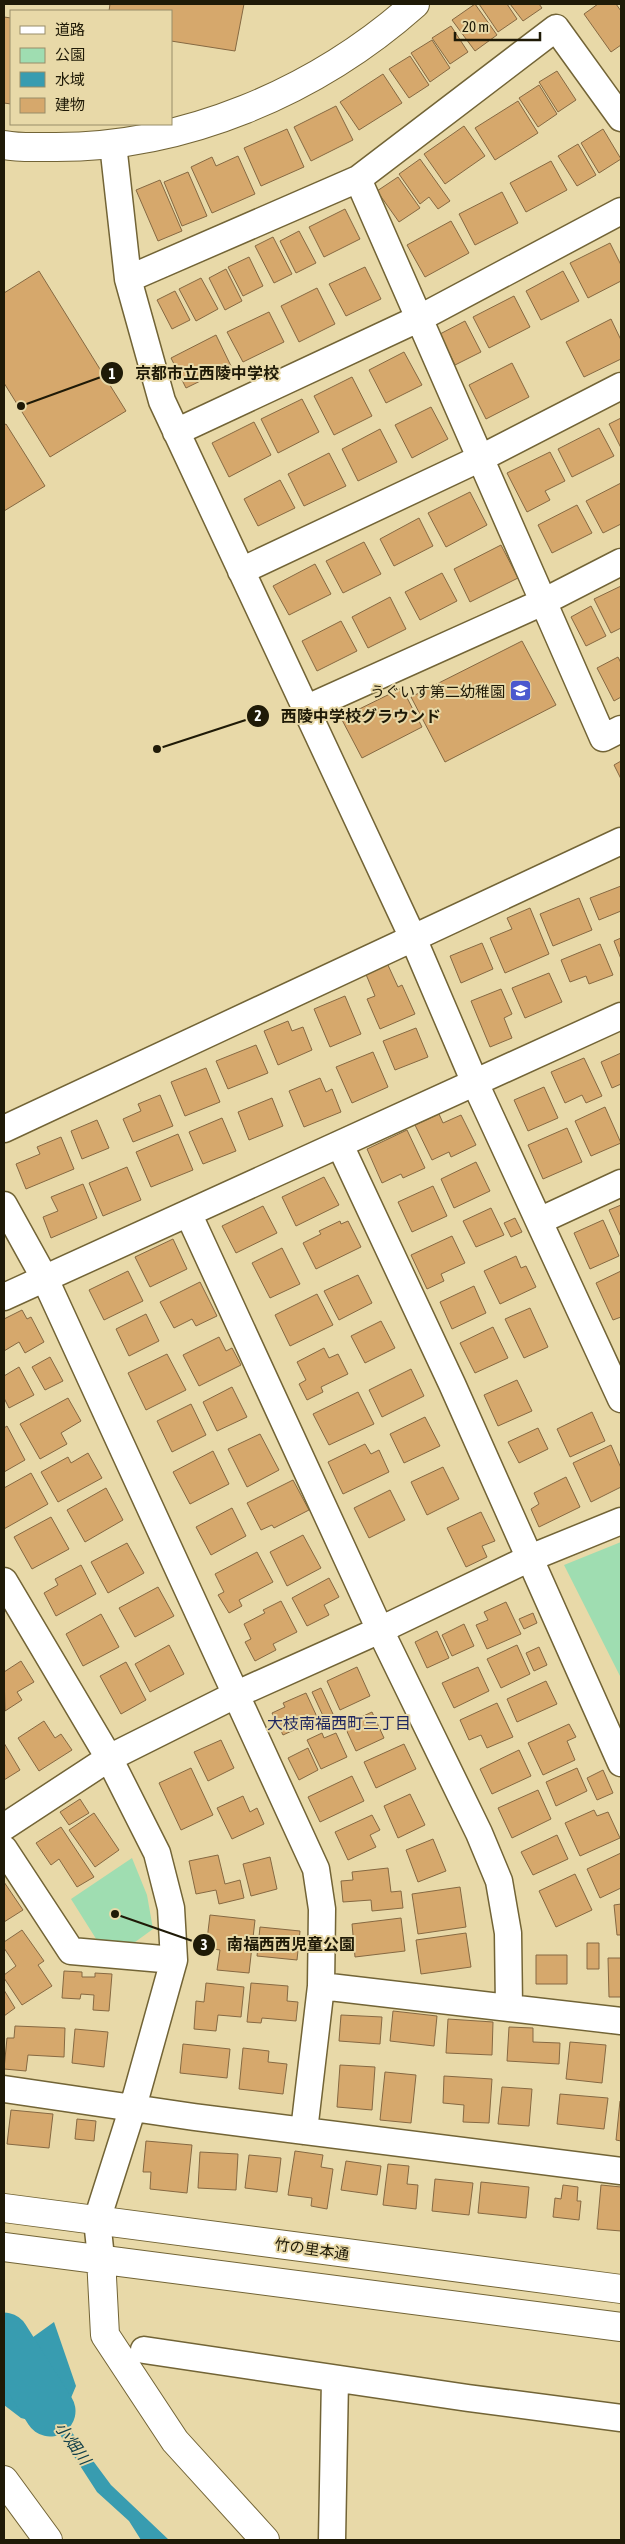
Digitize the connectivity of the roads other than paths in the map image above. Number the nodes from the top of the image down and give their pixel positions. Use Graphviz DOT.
graph roads {
  1 [pos="415,4"];
  2 [pos="621,118"];
  3 [pos="112,144"];
  4 [pos="4,145"];
  5 [pos="358,179"];
  6 [pos="621,211"];
  7 [pos="128,279"];
  8 [pos="420,318"];
  9 [pos="621,386"];
  10 [pos="176,432"];
  11 [pos="481,458"];
  12 [pos="621,562"];
  13 [pos="241,571"];
  14 [pos="543,602"];
  15 [pos="306,709"];
  16 [pos="621,729"];
  17 [pos="621,841"];
  18 [pos="413,938"];
  19 [pos="621,1016"];
  20 [pos="475,1083"];
  21 [pos="4,1129"];
  22 [pos="340,1145"];
  23 [pos="621,1183"];
  24 [pos="4,1205"];
  25 [pos="189,1215"];
  26 [pos="539,1221"];
  27 [pos="45,1279"];
  28 [pos="4,1297"];
  29 [pos="612,1354"];
  30 [pos="621,1399"];
  31 [pos="621,1521"];
  32 [pos="530,1558"];
  33 [pos="4,1581"];
  34 [pos="380,1630"];
  35 [pos="237,1694"];
  36 [pos="109,1758"];
  37 [pos="621,1763"];
  38 [pos="4,1826"];
  39 [pos="4,1849"];
  40 [pos="174,1960"];
  41 [pos="321,1986"];
  42 [pos="508,2007"];
  43 [pos="621,2021"];
  44 [pos="4,2089"];
  45 [pos="133,2107"];
  46 [pos="304,2131"];
  47 [pos="621,2171"];
  48 [pos="4,2208"];
  49 [pos="97,2220"];
  50 [pos="4,2247"];
  51 [pos="101,2258"];
  52 [pos="621,2289"];
  53 [pos="621,2327"];
  54 [pos="144,2350"];
  55 [pos="335,2379"];
  56 [pos="621,2418"];
  57 [pos="4,2480"];
  58 [pos="48,2540"];
  59 [pos="265,2540"];
  60 [pos="332,2540"];
  1 -- 3 [label="street"];
  2 -- 5 [label="street"];
  3 -- 4 [label="street"];
  3 -- 7 [label="street"];
  5 -- 7 [label="street"];
  5 -- 8 [label="street"];
  6 -- 8 [label="street"];
  7 -- 10 [label="street"];
  8 -- 10 [label="street"];
  8 -- 11 [label="street"];
  9 -- 11 [label="street"];
  10 -- 13 [label="street"];
  11 -- 13 [label="street"];
  11 -- 14 [label="street"];
  12 -- 14 [label="street"];
  13 -- 15 [label="street"];
  14 -- 15 [label="street"];
  14 -- 16 [label="street"];
  15 -- 18 [label="street"];
  17 -- 18 [label="street"];
  18 -- 20 [label="street"];
  18 -- 21 [label="street"];
  19 -- 20 [label="street"];
  20 -- 22 [label="street"];
  20 -- 26 [label="street"];
  22 -- 25 [label="street"];
  22 -- 32 [label="street"];
  23 -- 26 [label="street"];
  24 -- 27 [label="street"];
  25 -- 27 [label="street"];
  25 -- 34 [label="street"];
  26 -- 29 [label="street"];
  27 -- 28 [label="street"];
  27 -- 35 [label="street"];
  29 -- 30 [label="street"];
  31 -- 32 [label="street"];
  32 -- 34 [label="street"];
  32 -- 37 [label="street"];
  33 -- 36 [label="street"];
  34 -- 35 [label="street"];
  34 -- 42 [label="street"];
  35 -- 36 [label="street"];
  35 -- 41 [label="street"];
  36 -- 38 [label="street"];
  36 -- 40 [label="street"];
  39 -- 40 [label="street"];
  40 -- 45 [label="street"];
  41 -- 42 [label="street"];
  41 -- 46 [label="street"];
  42 -- 43 [label="street"];
  44 -- 45 [label="street"];
  45 -- 46 [label="street"];
  45 -- 49 [label="street"];
  46 -- 47 [label="street"];
  48 -- 49 [label="street, 竹の里本通"];
  49 -- 51 [label="street"];
  49 -- 52 [label="street, 竹の里本通"];
  50 -- 51 [label="street"];
  51 -- 53 [label="street"];
  51 -- 59 [label="street"];
  54 -- 55 [label="street"];
  55 -- 56 [label="street"];
  55 -- 60 [label="street"];
  57 -- 58 [label="street"];
}
